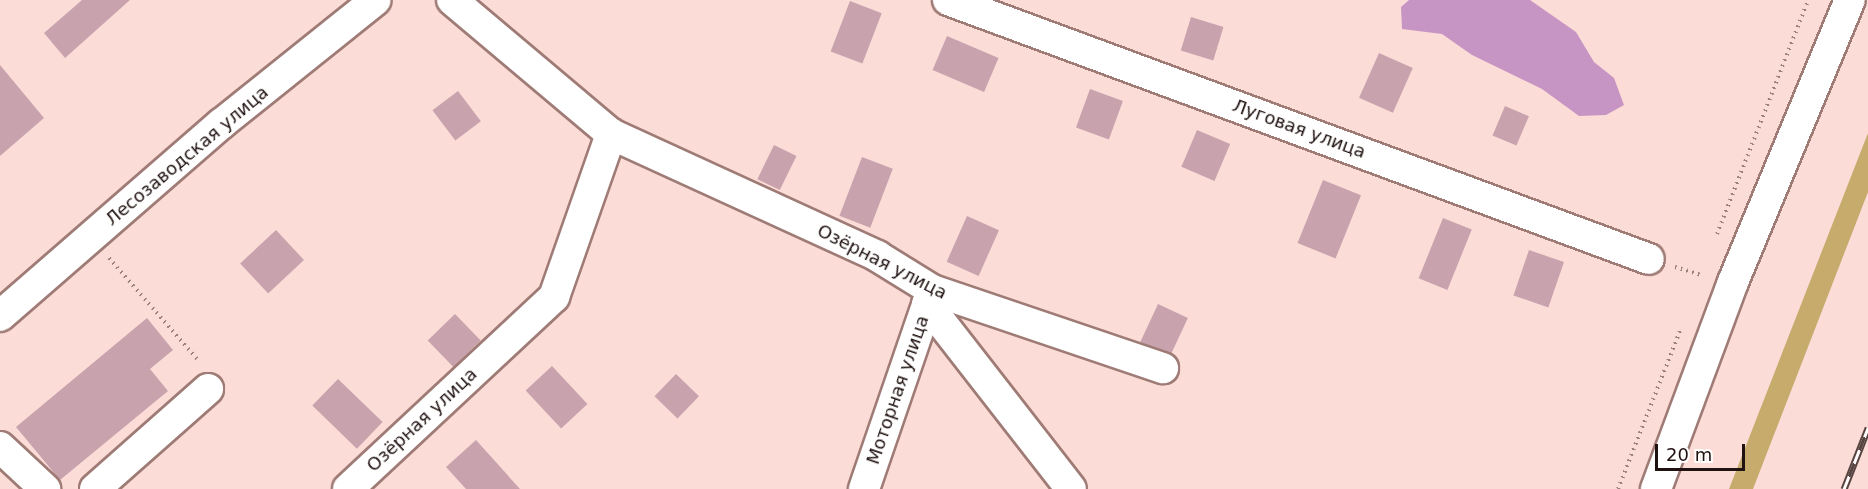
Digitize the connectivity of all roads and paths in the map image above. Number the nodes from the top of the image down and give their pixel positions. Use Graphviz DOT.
graph roads {
  1 [pos="376,0"];
  2 [pos="453,0"];
  3 [pos="948,0"];
  4 [pos="1850,0"];
  5 [pos="611,134"];
  6 [pos="91,237"];
  7 [pos="1649,259"];
  8 [pos="929,297"];
  9 [pos="0,316"];
  10 [pos="1163,368"];
  11 [pos="208,389"];
  12 [pos="0,447"];
  13 [pos="45,489"];
  14 [pos="95,489"];
  15 [pos="348,489"];
  16 [pos="864,489"];
  17 [pos="1071,489"];
  18 [pos="1656,489"];
  1 -- 6 [label="street, Лесозаводская улица"];
  2 -- 5 [label="street, Озёрная улица"];
  3 -- 7 [label="street, Луговая улица"];
  4 -- 18 [label="street"];
  5 -- 8 [label="street, Озёрная улица"];
  5 -- 15 [label="street, Озёрная улица"];
  6 -- 9 [label="street, Лесозаводская улица"];
  6 -- 11 [label="path"];
  8 -- 10 [label="street, Озёрная улица"];
  8 -- 16 [label="street, Моторная улица"];
  8 -- 17 [label="street, Озёрная улица"];
  11 -- 14 [label="street"];
  12 -- 13 [label="street"];
}
